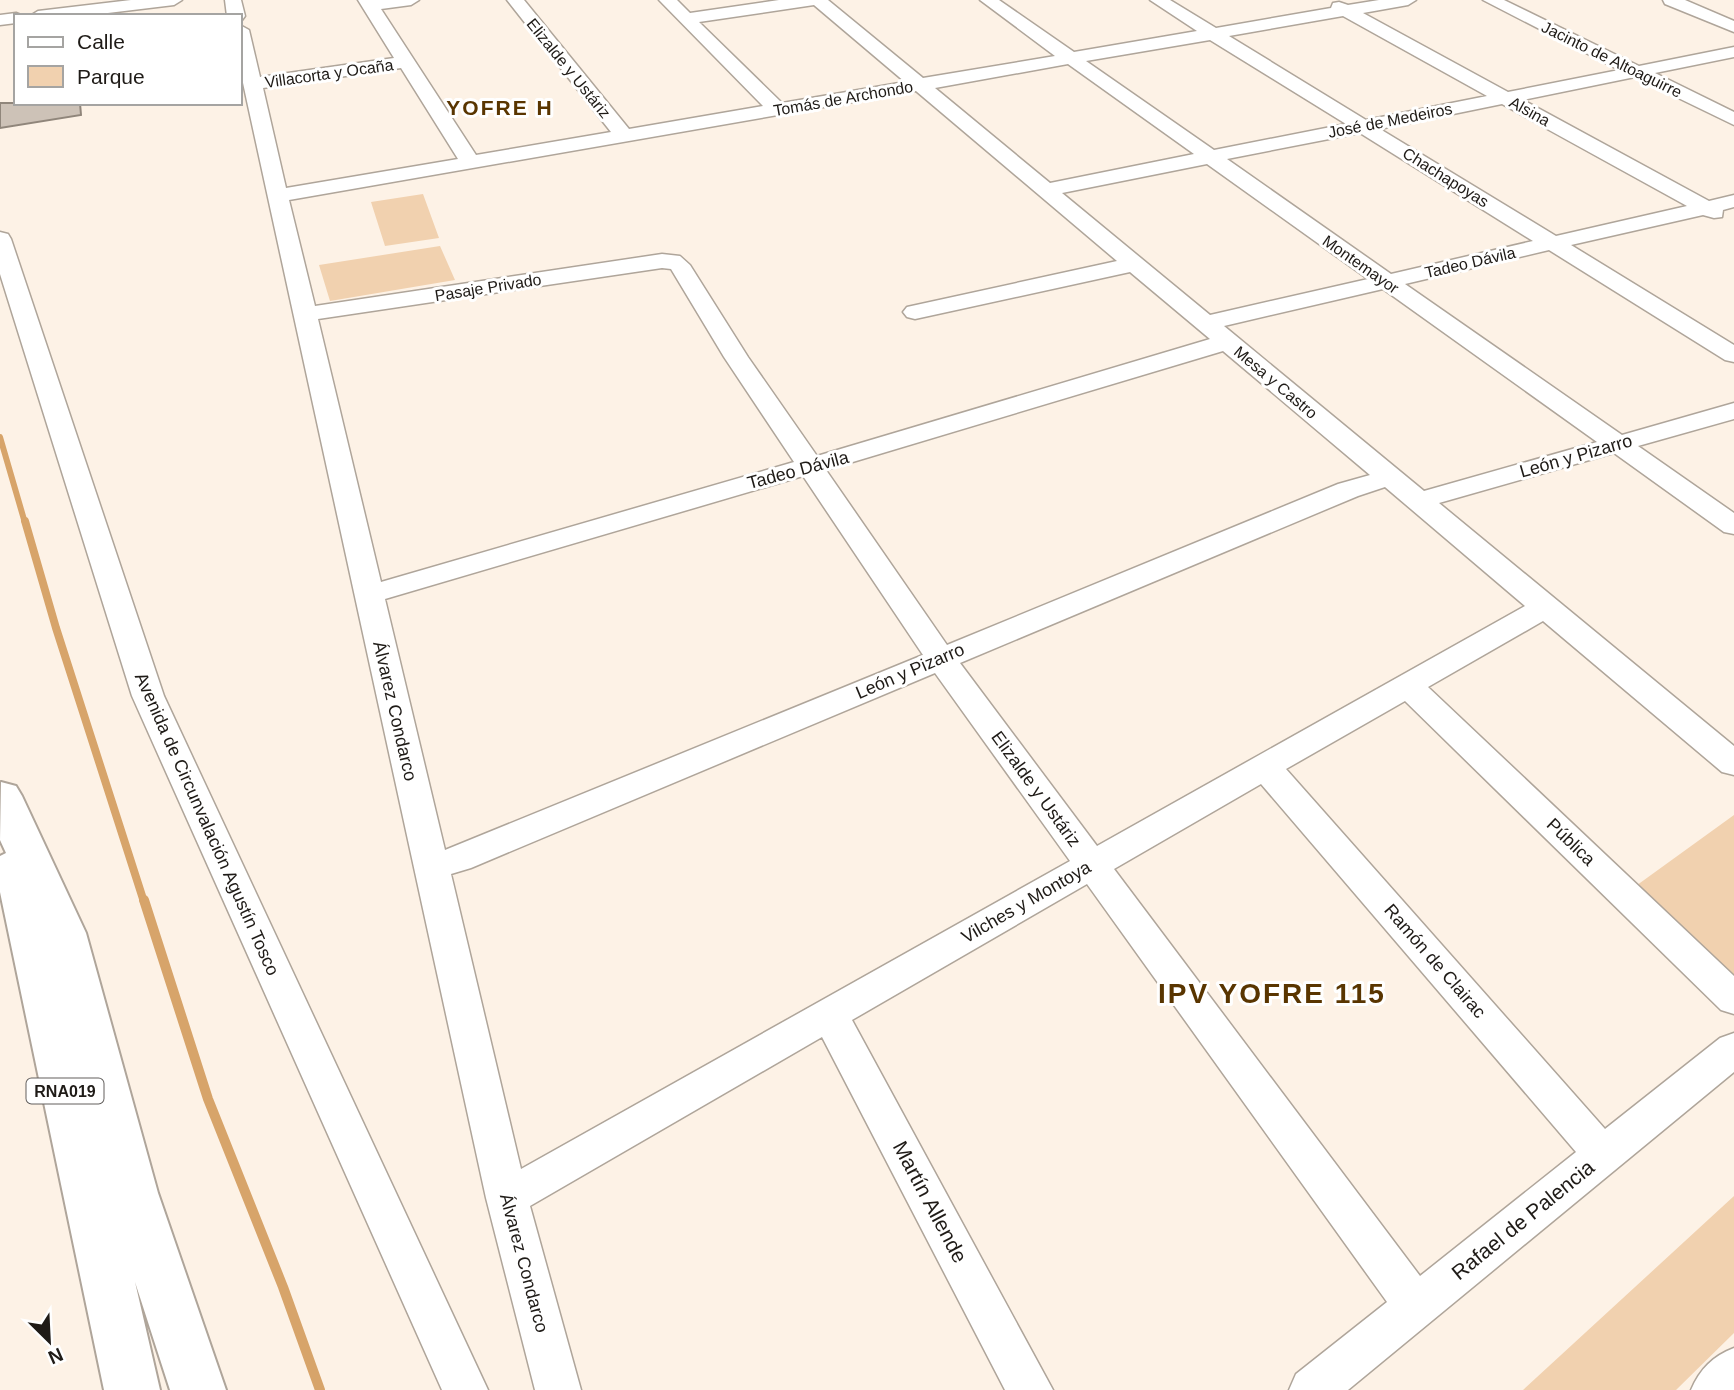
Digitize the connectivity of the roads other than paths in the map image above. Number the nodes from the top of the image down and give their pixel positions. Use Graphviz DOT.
graph roads {
  1 [pos="174,0"];
  2 [pos="411,0"];
  3 [pos="514,0"];
  4 [pos="667,0"];
  5 [pos="816,0"];
  6 [pos="988,0"];
  7 [pos="1158,0"];
  8 [pos="1325,0"];
  9 [pos="1408,0"];
  10 [pos="1491,0"];
  11 [pos="1671,0"];
  12 [pos="368,3"];
  13 [pos="1345,11"];
  14 [pos="55,14"];
  15 [pos="686,19"];
  16 [pos="1734,27"];
  17 [pos="1213,34"];
  18 [pos="242,39"];
  19 [pos="1734,51"];
  20 [pos="1071,59"];
  21 [pos="406,62"];
  22 [pos="1636,71"];
  23 [pos="252,85"];
  24 [pos="920,85"];
  25 [pos="1504,97"];
  26 [pos="777,109"];
  27 [pos="1734,119"];
  28 [pos="1363,126"];
  29 [pos="623,135"];
  30 [pos="1209,157"];
  31 [pos="470,162"];
  32 [pos="1045,190"];
  33 [pos="277,196"];
  34 [pos="1734,201"];
  35 [pos="1706,207"];
  36 [pos="1734,222"];
  37 [pos="0,239"];
  38 [pos="1553,243"];
  39 [pos="672,261"];
  40 [pos="1134,264"];
  41 [pos="1386,282"];
  42 [pos="915,312"];
  43 [pos="305,314"];
  44 [pos="1206,323"];
  45 [pos="1227,342"];
  46 [pos="1734,355"];
  47 [pos="1734,411"];
  48 [pos="1617,444"];
  49 [pos="812,466"];
  50 [pos="1390,477"];
  51 [pos="1418,501"];
  52 [pos="1734,526"];
  53 [pos="368,595"];
  54 [pos="1545,607"];
  55 [pos="941,659"];
  56 [pos="1408,686"];
  57 [pos="1727,750"];
  58 [pos="1266,768"];
  59 [pos="1,793"];
  60 [pos="1091,865"];
  61 [pos="432,867"];
  62 [pos="1734,999"];
  63 [pos="830,1015"];
  64 [pos="1734,1049"];
  65 [pos="1603,1155"];
  66 [pos="507,1198"];
  67 [pos="1416,1306"];
  68 [pos="1734,1370"];
  69 [pos="132,1390"];
  70 [pos="198,1390"];
  71 [pos="465,1390"];
  72 [pos="558,1390"];
  73 [pos="1030,1390"];
  74 [pos="1312,1390"];
  75 [pos="1714,1390"];
  1 -- 14 [label="street"];
  2 -- 12 [label="street"];
  3 -- 29 [label="street, Elizalde y Ustáriz"];
  4 -- 15 [label="street"];
  5 -- 15 [label="street"];
  5 -- 24 [label="street, Mesa y Castro"];
  6 -- 20 [label="street, Montemayor"];
  7 -- 17 [label="street, Chachapoyas"];
  8 -- 13 [label="street, Alsina"];
  9 -- 13 [label="street, Tomás de Archondo"];
  10 -- 22 [label="street, Jacinto de Altoaguirre"];
  11 -- 16 [label="street"];
  12 -- 21 [label="street"];
  13 -- 17 [label="street, Tomás de Archondo"];
  13 -- 25 [label="street, Alsina"];
  15 -- 26 [label="street"];
  17 -- 20 [label="street, Tomás de Archondo"];
  17 -- 28 [label="street, Chachapoyas"];
  18 -- 23 [label="street, Álvarez Condarco"];
  19 -- 22 [label="street, José de Medeiros"];
  20 -- 24 [label="street, Tomás de Archondo"];
  20 -- 30 [label="street, Montemayor"];
  21 -- 23 [label="street, Villacorta y Ocaña"];
  21 -- 31 [label="street"];
  22 -- 25 [label="street, José de Medeiros"];
  22 -- 27 [label="street, Jacinto de Altoaguirre"];
  23 -- 33 [label="street, Álvarez Condarco"];
  24 -- 26 [label="street, Tomás de Archondo"];
  24 -- 32 [label="street, Mesa y Castro"];
  25 -- 28 [label="street, José de Medeiros"];
  25 -- 35 [label="street, Alsina"];
  26 -- 29 [label="street, Tomás de Archondo"];
  28 -- 30 [label="street, José de Medeiros"];
  28 -- 38 [label="street, Chachapoyas"];
  29 -- 31 [label="street, Tomás de Archondo"];
  30 -- 32 [label="street, José de Medeiros"];
  30 -- 41 [label="street, Montemayor"];
  31 -- 33 [label="street, Tomás de Archondo"];
  32 -- 40 [label="street, Mesa y Castro"];
  33 -- 43 [label="street, Álvarez Condarco"];
  34 -- 35 [label="street, Tadeo Dávila"];
  35 -- 36 [label="street, Alsina"];
  35 -- 38 [label="street, Tadeo Dávila"];
  37 -- 71 [label="street, Avenida de Circunvalación Agustín Tosco"];
  38 -- 41 [label="street, Tadeo Dávila"];
  38 -- 46 [label="street, Chachapoyas"];
  39 -- 43 [label="street, Pasaje Privado"];
  39 -- 49 [label="street, Elizalde y Ustáriz"];
  40 -- 42 [label="street"];
  40 -- 44 [label="street, Mesa y Castro"];
  41 -- 44 [label="street, Tadeo Dávila"];
  41 -- 48 [label="street, Montemayor"];
  43 -- 53 [label="street, Álvarez Condarco"];
  44 -- 45 [label="street, Mesa y Castro"];
  45 -- 49 [label="street, Tadeo Dávila"];
  45 -- 50 [label="street, Mesa y Castro"];
  47 -- 48 [label="street, León y Pizarro"];
  48 -- 51 [label="street, León y Pizarro"];
  48 -- 52 [label="street, Montemayor"];
  49 -- 53 [label="street, Tadeo Dávila"];
  49 -- 55 [label="street, Elizalde y Ustáriz"];
  50 -- 51 [label="street, Mesa y Castro"];
  50 -- 55 [label="street, León y Pizarro"];
  51 -- 54 [label="street, Mesa y Castro"];
  53 -- 61 [label="street, Álvarez Condarco"];
  54 -- 56 [label="street, Vilches y Montoya"];
  54 -- 57 [label="street, Mesa y Castro"];
  55 -- 60 [label="street, Elizalde y Ustáriz"];
  55 -- 61 [label="street, León y Pizarro"];
  56 -- 58 [label="street, Vilches y Montoya"];
  56 -- 62 [label="street, Pública"];
  58 -- 60 [label="street, Vilches y Montoya"];
  58 -- 65 [label="street, Ramón de Clairac"];
  59 -- 69 [label="highway, RNA019"];
  59 -- 70 [label="highway"];
  60 -- 63 [label="street, Vilches y Montoya"];
  60 -- 67 [label="street, Elizalde y Ustáriz"];
  61 -- 66 [label="street, Álvarez Condarco"];
  63 -- 66 [label="street, Vilches y Montoya"];
  63 -- 73 [label="street, Martín Allende"];
  64 -- 65 [label="street, Rafael de Palencia"];
  65 -- 67 [label="street, Rafael de Palencia"];
  66 -- 72 [label="street, Álvarez Condarco"];
  67 -- 74 [label="street, Rafael de Palencia"];
  68 -- 75 [label="street"];
}
